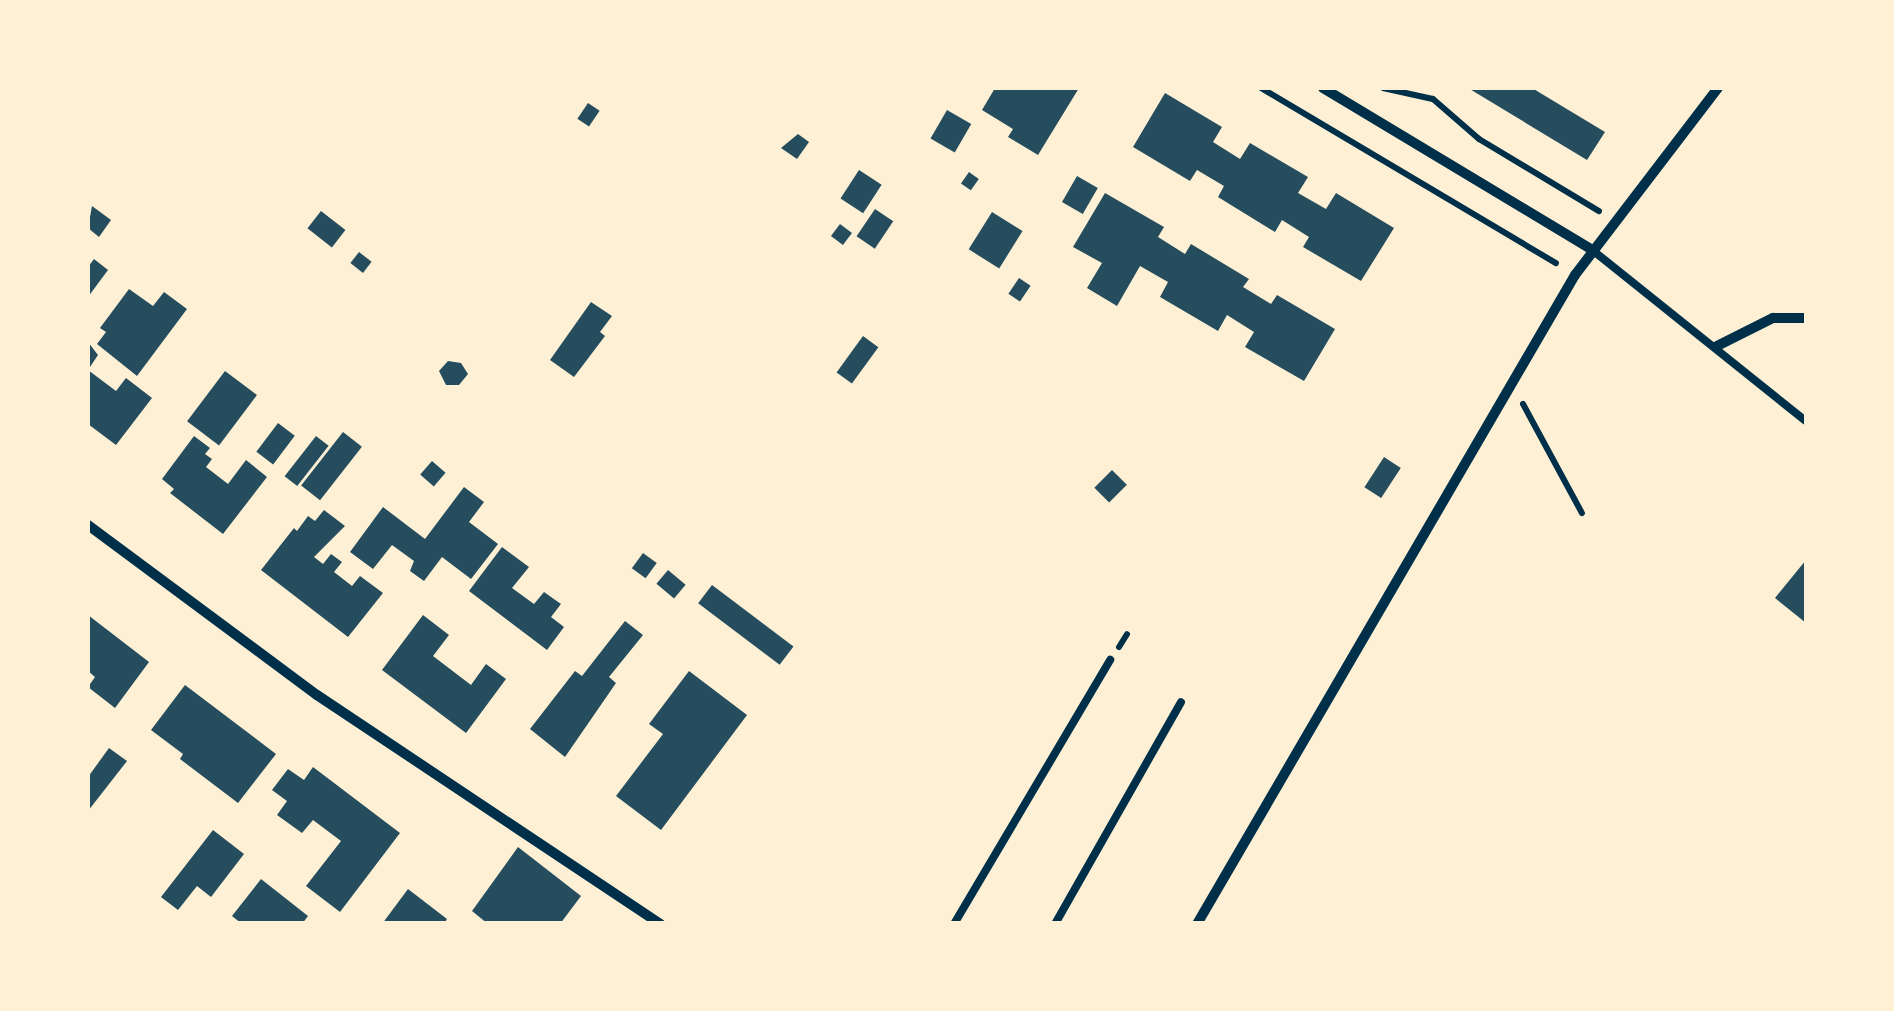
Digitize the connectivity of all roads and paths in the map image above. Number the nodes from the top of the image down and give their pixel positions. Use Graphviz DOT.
graph roads {
  1 [pos="1261,88"];
  2 [pos="1323,88"];
  3 [pos="1383,88"];
  4 [pos="1718,88"];
  5 [pos="1613,220"];
  6 [pos="1591,249"];
  7 [pos="1575,274"];
  8 [pos="1806,318"];
  9 [pos="1716,346"];
  10 [pos="1511,381"];
  11 [pos="1806,422"];
  12 [pos="1582,513"];
  13 [pos="88,525"];
  14 [pos="1110,660"];
  15 [pos="1181,702"];
  16 [pos="662,924"];
  17 [pos="954,924"];
  18 [pos="1055,924"];
  19 [pos="1196,924"];
  1 -- 7 [label="path"];
  2 -- 6 [label="street"];
  3 -- 5 [label="path"];
  4 -- 5 [label="street"];
  5 -- 6 [label="street"];
  6 -- 7 [label="street"];
  6 -- 9 [label="lane"];
  7 -- 10 [label="street"];
  8 -- 9 [label="street"];
  9 -- 11 [label="lane"];
  10 -- 12 [label="path"];
  10 -- 19 [label="street"];
  13 -- 16 [label="street"];
  14 -- 17 [label="lane"];
  15 -- 18 [label="lane"];
}
